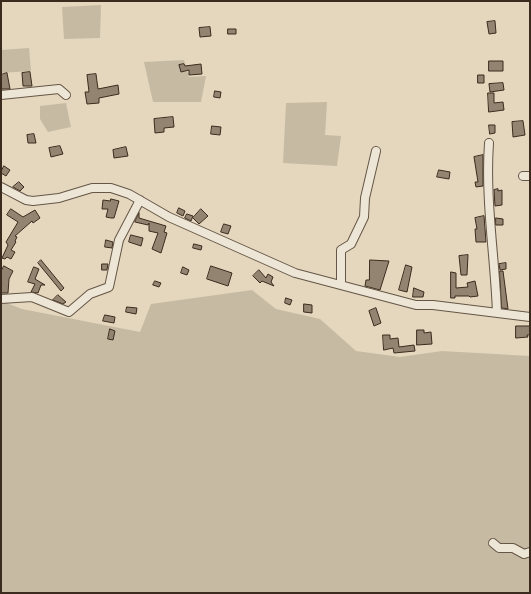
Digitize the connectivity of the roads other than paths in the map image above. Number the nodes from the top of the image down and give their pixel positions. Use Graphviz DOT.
graph roads {
  1 [pos="1,95"];
  2 [pos="66,95"];
  3 [pos="489,143"];
  4 [pos="376,151"];
  5 [pos="1,187"];
  6 [pos="140,200"];
  7 [pos="341,285"];
  8 [pos="1,300"];
  9 [pos="497,313"];
  10 [pos="530,318"];
  11 [pos="493,543"];
  12 [pos="530,552"];
  1 -- 2 [label="street"];
  3 -- 9 [label="street"];
  4 -- 7 [label="street"];
  5 -- 6 [label="street"];
  6 -- 7 [label="street"];
  6 -- 8 [label="street"];
  7 -- 9 [label="street"];
  9 -- 10 [label="street"];
  11 -- 12 [label="street"];
}
